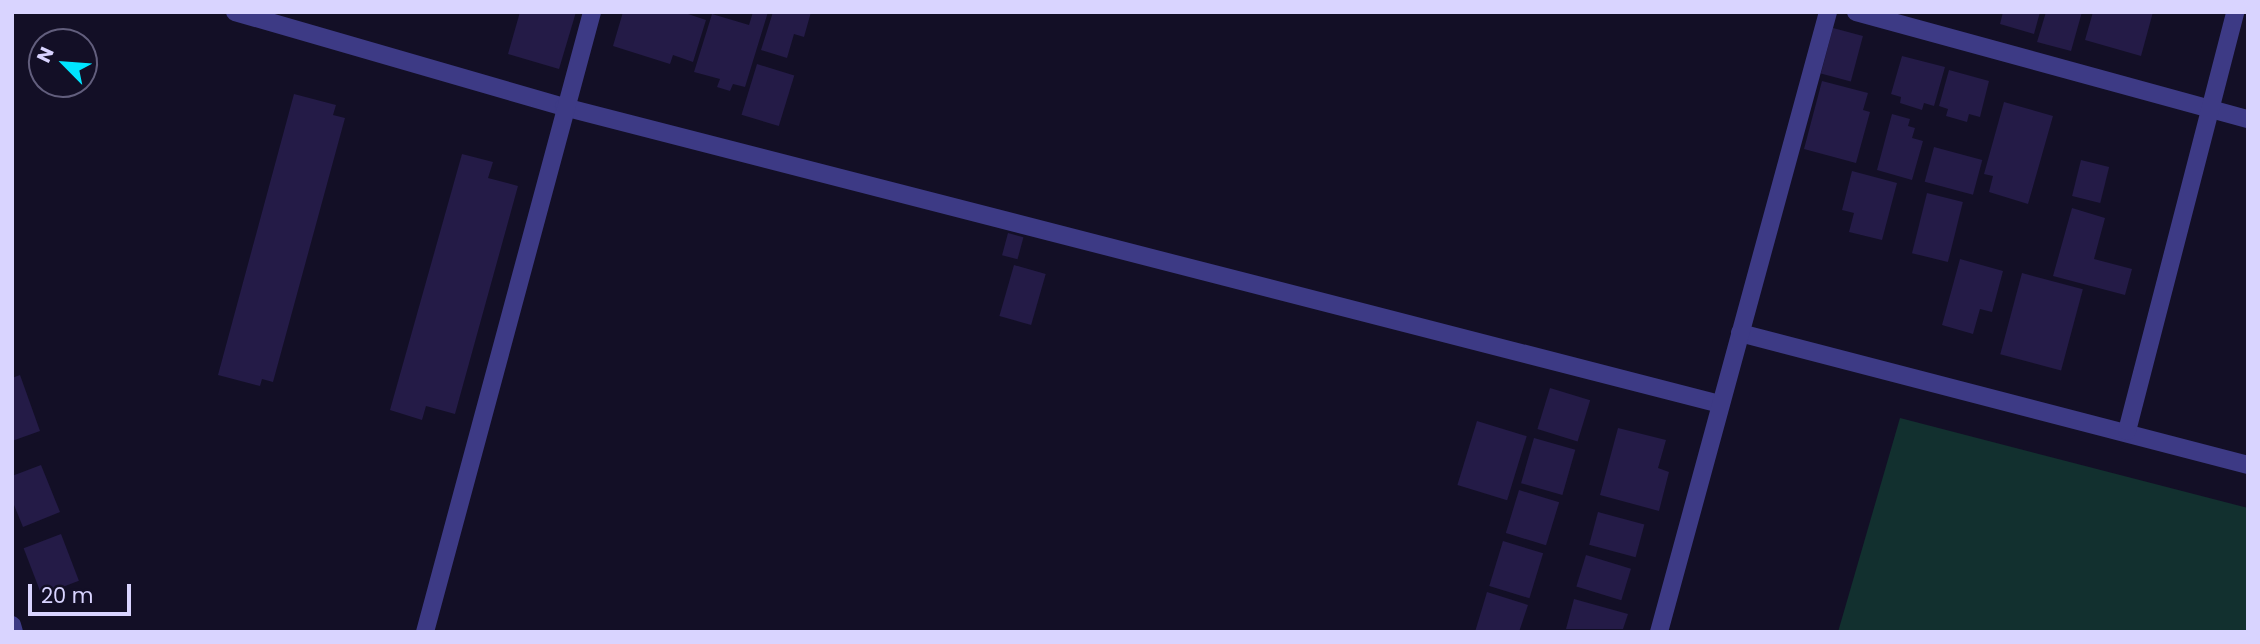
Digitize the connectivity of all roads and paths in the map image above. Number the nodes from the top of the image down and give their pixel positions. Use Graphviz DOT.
graph roads {
  1 [pos="235,12"];
  2 [pos="592,12"];
  3 [pos="1828,12"];
  4 [pos="1856,12"];
  5 [pos="2235,12"];
  6 [pos="564,107"];
  7 [pos="2210,108"];
  8 [pos="2248,119"];
  9 [pos="1740,333"];
  10 [pos="1720,404"];
  11 [pos="2127,431"];
  12 [pos="2248,464"];
  13 [pos="12,625"];
  14 [pos="14,632"];
  15 [pos="425,632"];
  16 [pos="1659,632"];
  1 -- 6 [label="street"];
  2 -- 6 [label="street"];
  3 -- 9 [label="street"];
  4 -- 7 [label="street"];
  5 -- 7 [label="street"];
  6 -- 10 [label="street"];
  6 -- 15 [label="street"];
  7 -- 8 [label="street"];
  7 -- 11 [label="street"];
  9 -- 10 [label="street"];
  9 -- 11 [label="street"];
  10 -- 16 [label="street"];
  11 -- 12 [label="street"];
  13 -- 14 [label="street"];
}
